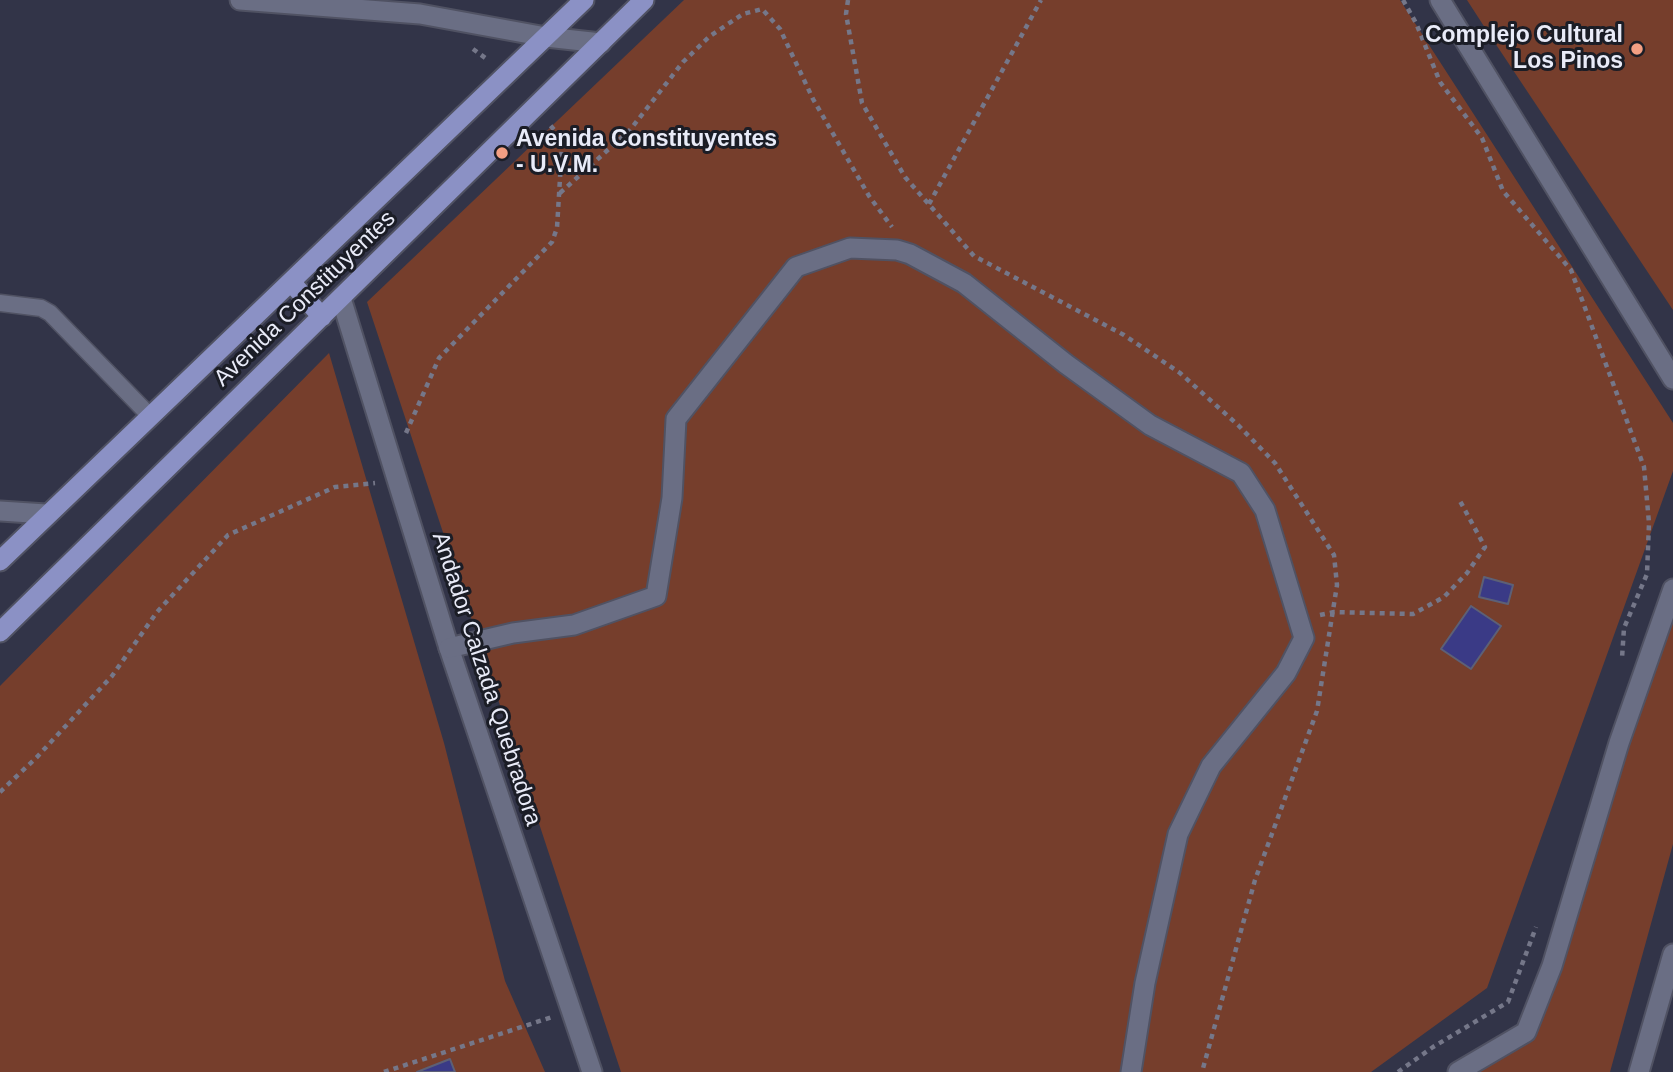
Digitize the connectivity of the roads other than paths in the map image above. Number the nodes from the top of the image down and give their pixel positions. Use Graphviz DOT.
graph roads {
  1 [pos="240,0"];
  2 [pos="584,0"];
  3 [pos="644,0"];
  4 [pos="1440,0"];
  5 [pos="421,7"];
  6 [pos="546,37"];
  7 [pos="601,43"];
  8 [pos="291,282"];
  9 [pos="341,298"];
  10 [pos="0,303"];
  11 [pos="322,317"];
  12 [pos="1673,379"];
  13 [pos="150,416"];
  14 [pos="0,510"];
  15 [pos="46,514"];
  16 [pos="0,561"];
  17 [pos="1673,589"];
  18 [pos="0,632"];
  19 [pos="449,648"];
  20 [pos="1673,954"];
  21 [pos="592,1072"];
  22 [pos="1131,1072"];
  23 [pos="1458,1072"];
  24 [pos="1639,1072"];
  1 -- 5 [label="street"];
  2 -- 6 [label="main road, Avenida Constituyentes"];
  3 -- 7 [label="main road, Avenida Constituyentes"];
  4 -- 12 [label="street"];
  5 -- 6 [label="street"];
  6 -- 7 [label="street"];
  6 -- 8 [label="main road, Avenida Constituyentes"];
  7 -- 9 [label="main road, Avenida Constituyentes"];
  8 -- 11 [label="main road"];
  8 -- 13 [label="main road, Avenida Constituyentes"];
  9 -- 11 [label="main road, Avenida Constituyentes"];
  9 -- 19 [label="street, Andador Calzada Quebradora"];
  10 -- 13 [label="lane"];
  11 -- 18 [label="main road, Avenida Constituyentes"];
  13 -- 15 [label="main road, Avenida Constituyentes"];
  14 -- 15 [label="street"];
  15 -- 16 [label="main road, Avenida Constituyentes"];
  17 -- 23 [label="street"];
  19 -- 21 [label="street, Andador Calzada Quebradora"];
  19 -- 22 [label="street"];
  20 -- 24 [label="street"];
}
